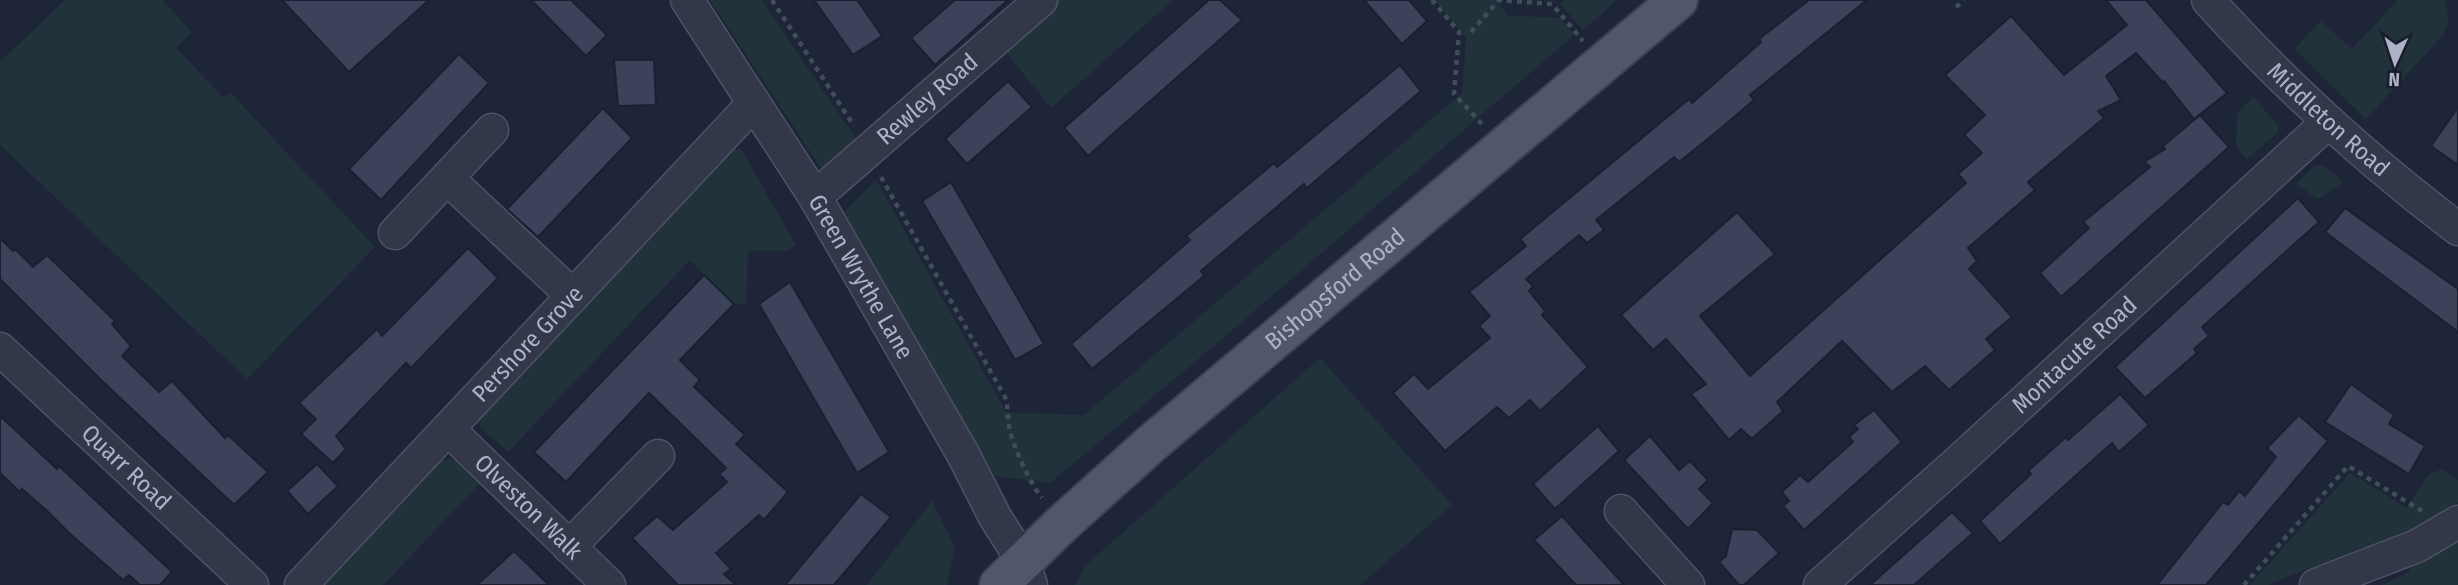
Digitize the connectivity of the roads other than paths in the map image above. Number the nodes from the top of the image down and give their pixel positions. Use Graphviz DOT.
graph roads {
  1 [pos="687,0"];
  2 [pos="1041,0"];
  3 [pos="1678,0"];
  4 [pos="2208,0"];
  5 [pos="754,103"];
  6 [pos="2328,122"];
  7 [pos="492,130"];
  8 [pos="447,178"];
  9 [pos="815,197"];
  10 [pos="2458,229"];
  11 [pos="395,233"];
  12 [pos="573,296"];
  13 [pos="0,349"];
  14 [pos="448,429"];
  15 [pos="658,456"];
  16 [pos="1621,511"];
  17 [pos="2454,525"];
  18 [pos="569,547"];
  19 [pos="1018,577"];
  20 [pos="252,585"];
  21 [pos="302,585"];
  22 [pos="609,585"];
  23 [pos="1688,585"];
  24 [pos="1820,585"];
  25 [pos="2316,585"];
  1 -- 5 [label="street, Green Wrythe Lane"];
  2 -- 9 [label="street, Rewley Road"];
  3 -- 19 [label="main road, Bishopsford Road"];
  4 -- 6 [label="street, Middleton Road"];
  5 -- 9 [label="street, Green Wrythe Lane"];
  5 -- 12 [label="street, Pershore Grove"];
  6 -- 10 [label="street, Middleton Road"];
  6 -- 24 [label="street, Montacute Road"];
  7 -- 8 [label="street"];
  8 -- 11 [label="street"];
  8 -- 12 [label="street"];
  9 -- 19 [label="street, Green Wrythe Lane"];
  12 -- 14 [label="street, Pershore Grove"];
  13 -- 20 [label="street, Quarr Road"];
  14 -- 18 [label="street, Olveston Walk"];
  14 -- 21 [label="street, Pershore Grove"];
  15 -- 18 [label="street"];
  16 -- 23 [label="street"];
  17 -- 25 [label="street"];
  18 -- 22 [label="street, Olveston Walk"];
}
